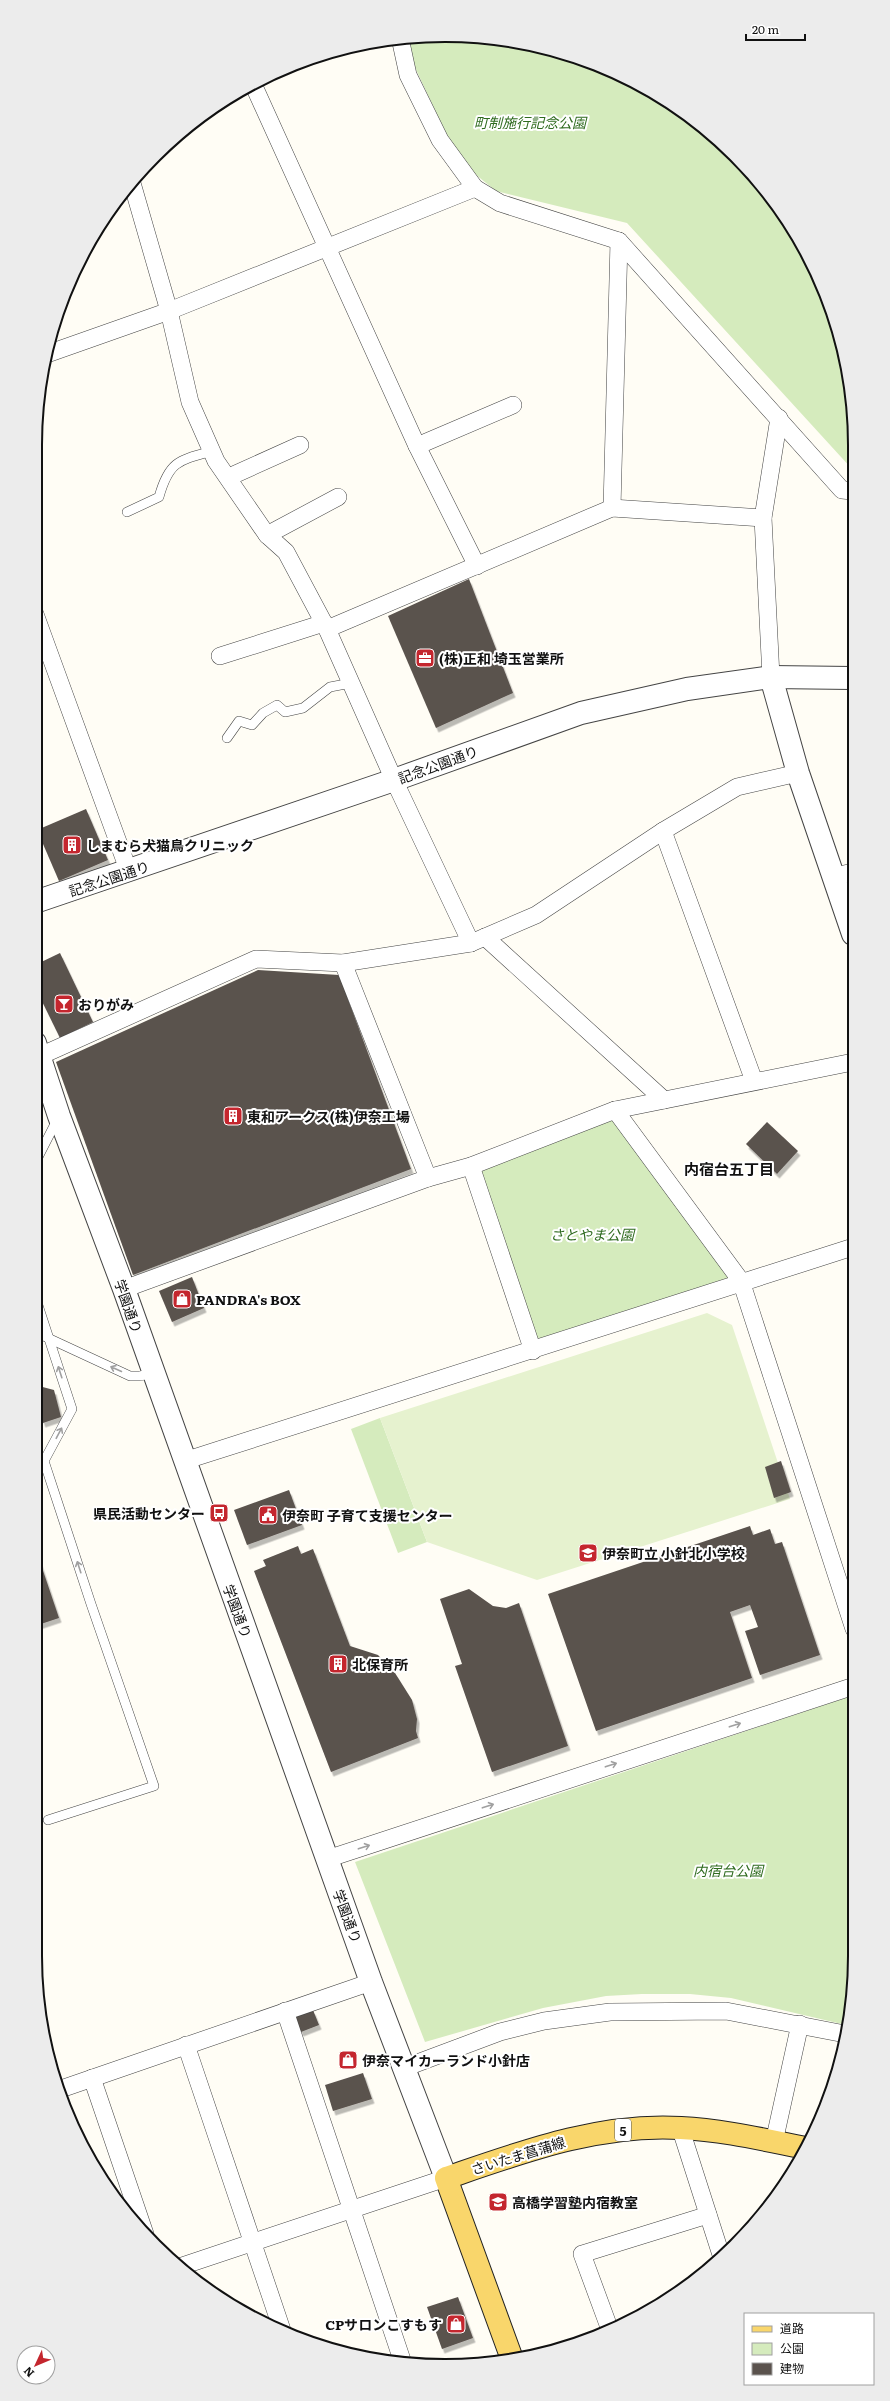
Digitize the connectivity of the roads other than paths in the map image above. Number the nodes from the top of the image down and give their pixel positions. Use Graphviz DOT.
graph roads {
  1 [pos="401,44"];
  2 [pos="256,90"];
  3 [pos="475,188"];
  4 [pos="134,189"];
  5 [pos="619,241"];
  6 [pos="327,248"];
  7 [pos="169,311"];
  8 [pos="53,352"];
  9 [pos="513,405"];
  10 [pos="779,418"];
  11 [pos="300,445"];
  12 [pos="417,446"];
  13 [pos="213,451"];
  14 [pos="229,478"];
  15 [pos="848,491"];
  16 [pos="338,497"];
  17 [pos="612,508"];
  18 [pos="127,512"];
  19 [pos="763,518"];
  20 [pos="267,535"];
  21 [pos="477,566"];
  22 [pos="326,626"];
  23 [pos="42,633"];
  24 [pos="220,656"];
  25 [pos="771,677"];
  26 [pos="848,678"];
  27 [pos="350,683"];
  28 [pos="227,738"];
  29 [pos="798,773"];
  30 [pos="394,780"];
  31 [pos="663,831"];
  32 [pos="129,872"];
  33 [pos="844,874"];
  34 [pos="42,900"];
  35 [pos="848,901"];
  36 [pos="478,940"];
  37 [pos="343,963"];
  38 [pos="42,1047"];
  39 [pos="848,1063"];
  40 [pos="42,1064"];
  41 [pos="754,1081"];
  42 [pos="664,1100"];
  43 [pos="615,1110"];
  44 [pos="59,1116"];
  45 [pos="42,1149"];
  46 [pos="471,1166"];
  47 [pos="428,1178"];
  48 [pos="848,1249"];
  49 [pos="741,1281"];
  50 [pos="124,1289"];
  51 [pos="42,1316"];
  52 [pos="42,1335"];
  53 [pos="50,1339"];
  54 [pos="533,1351"];
  55 [pos="153,1373"];
  56 [pos="184,1461"];
  57 [pos="848,1611"];
  58 [pos="848,1688"];
  59 [pos="48,1820"];
  60 [pos="327,1859"];
  61 [pos="371,1982"];
  62 [pos="285,2012"];
  63 [pos="800,2024"];
  64 [pos="840,2033"];
  65 [pos="186,2046"];
  66 [pos="404,2068"];
  67 [pos="92,2078"];
  68 [pos="64,2088"];
  69 [pos="680,2127"];
  70 [pos="774,2142"];
  71 [pos="800,2147"];
  72 [pos="446,2178"];
  73 [pos="351,2210"];
  74 [pos="708,2215"];
  75 [pos="140,2220"];
  76 [pos="252,2243"];
  77 [pos="720,2251"];
  78 [pos="186,2264"];
  79 [pos="279,2323"];
  80 [pos="608,2324"];
  81 [pos="510,2354"];
  82 [pos="401,2357"];
  1 -- 3 [label="street"];
  2 -- 6 [label="street"];
  3 -- 5 [label="street"];
  3 -- 6 [label="street"];
  4 -- 7 [label="street"];
  5 -- 10 [label="street"];
  5 -- 17 [label="street"];
  6 -- 7 [label="street"];
  6 -- 12 [label="street"];
  7 -- 8 [label="street"];
  7 -- 13 [label="street"];
  9 -- 12 [label="street"];
  10 -- 15 [label="street"];
  10 -- 19 [label="street"];
  11 -- 14 [label="street"];
  12 -- 21 [label="street"];
  13 -- 14 [label="street"];
  13 -- 18 [label="lane"];
  14 -- 20 [label="street"];
  16 -- 20 [label="street"];
  17 -- 19 [label="street"];
  17 -- 21 [label="street"];
  19 -- 25 [label="street"];
  20 -- 22 [label="street"];
  21 -- 22 [label="street"];
  22 -- 24 [label="street"];
  22 -- 27 [label="street"];
  23 -- 32 [label="street"];
  25 -- 26 [label="street, 記念公園通り"];
  25 -- 29 [label="street"];
  25 -- 30 [label="street, 記念公園通り"];
  27 -- 28 [label="lane"];
  27 -- 30 [label="street"];
  29 -- 31 [label="street"];
  29 -- 33 [label="street"];
  30 -- 32 [label="street, 記念公園通り"];
  30 -- 36 [label="street"];
  31 -- 36 [label="street"];
  31 -- 41 [label="street"];
  32 -- 34 [label="street, 記念公園通り"];
  33 -- 35 [label="street"];
  36 -- 37 [label="street"];
  36 -- 42 [label="street"];
  37 -- 38 [label="street"];
  37 -- 47 [label="street"];
  39 -- 41 [label="street"];
  40 -- 44 [label="street, 学園通り"];
  41 -- 42 [label="street"];
  42 -- 43 [label="street"];
  43 -- 46 [label="street"];
  43 -- 49 [label="street"];
  44 -- 45 [label="lane"];
  44 -- 50 [label="street, 学園通り"];
  46 -- 47 [label="street"];
  46 -- 54 [label="street"];
  47 -- 50 [label="street"];
  48 -- 49 [label="street"];
  49 -- 54 [label="street"];
  49 -- 57 [label="street"];
  50 -- 55 [label="street, 学園通り"];
  51 -- 53 [label="lane"];
  52 -- 53 [label="lane"];
  55 -- 53 [label="lane, one-way"];
  59 -- 53 [label="lane, one-way"];
  54 -- 56 [label="street"];
  55 -- 56 [label="street, 学園通り"];
  56 -- 60 [label="street, 学園通り"];
  60 -- 58 [label="street, one-way"];
  60 -- 61 [label="street, 学園通り"];
  61 -- 62 [label="street"];
  61 -- 66 [label="street, 学園通り"];
  62 -- 65 [label="street"];
  62 -- 73 [label="street"];
  63 -- 64 [label="street"];
  63 -- 66 [label="street"];
  63 -- 70 [label="street"];
  65 -- 67 [label="street"];
  65 -- 76 [label="street"];
  66 -- 72 [label="street, 学園通り"];
  67 -- 68 [label="street"];
  67 -- 75 [label="street"];
  69 -- 70 [label="main road, さいたま菖蒲線 / 5"];
  69 -- 72 [label="main road, さいたま菖蒲線 / 5"];
  69 -- 74 [label="street"];
  70 -- 71 [label="main road, さいたま菖蒲線 / 5"];
  72 -- 73 [label="street"];
  72 -- 81 [label="main road"];
  73 -- 76 [label="street"];
  73 -- 82 [label="street"];
  74 -- 77 [label="street"];
  74 -- 80 [label="street"];
  76 -- 78 [label="street"];
  76 -- 79 [label="street"];
}
